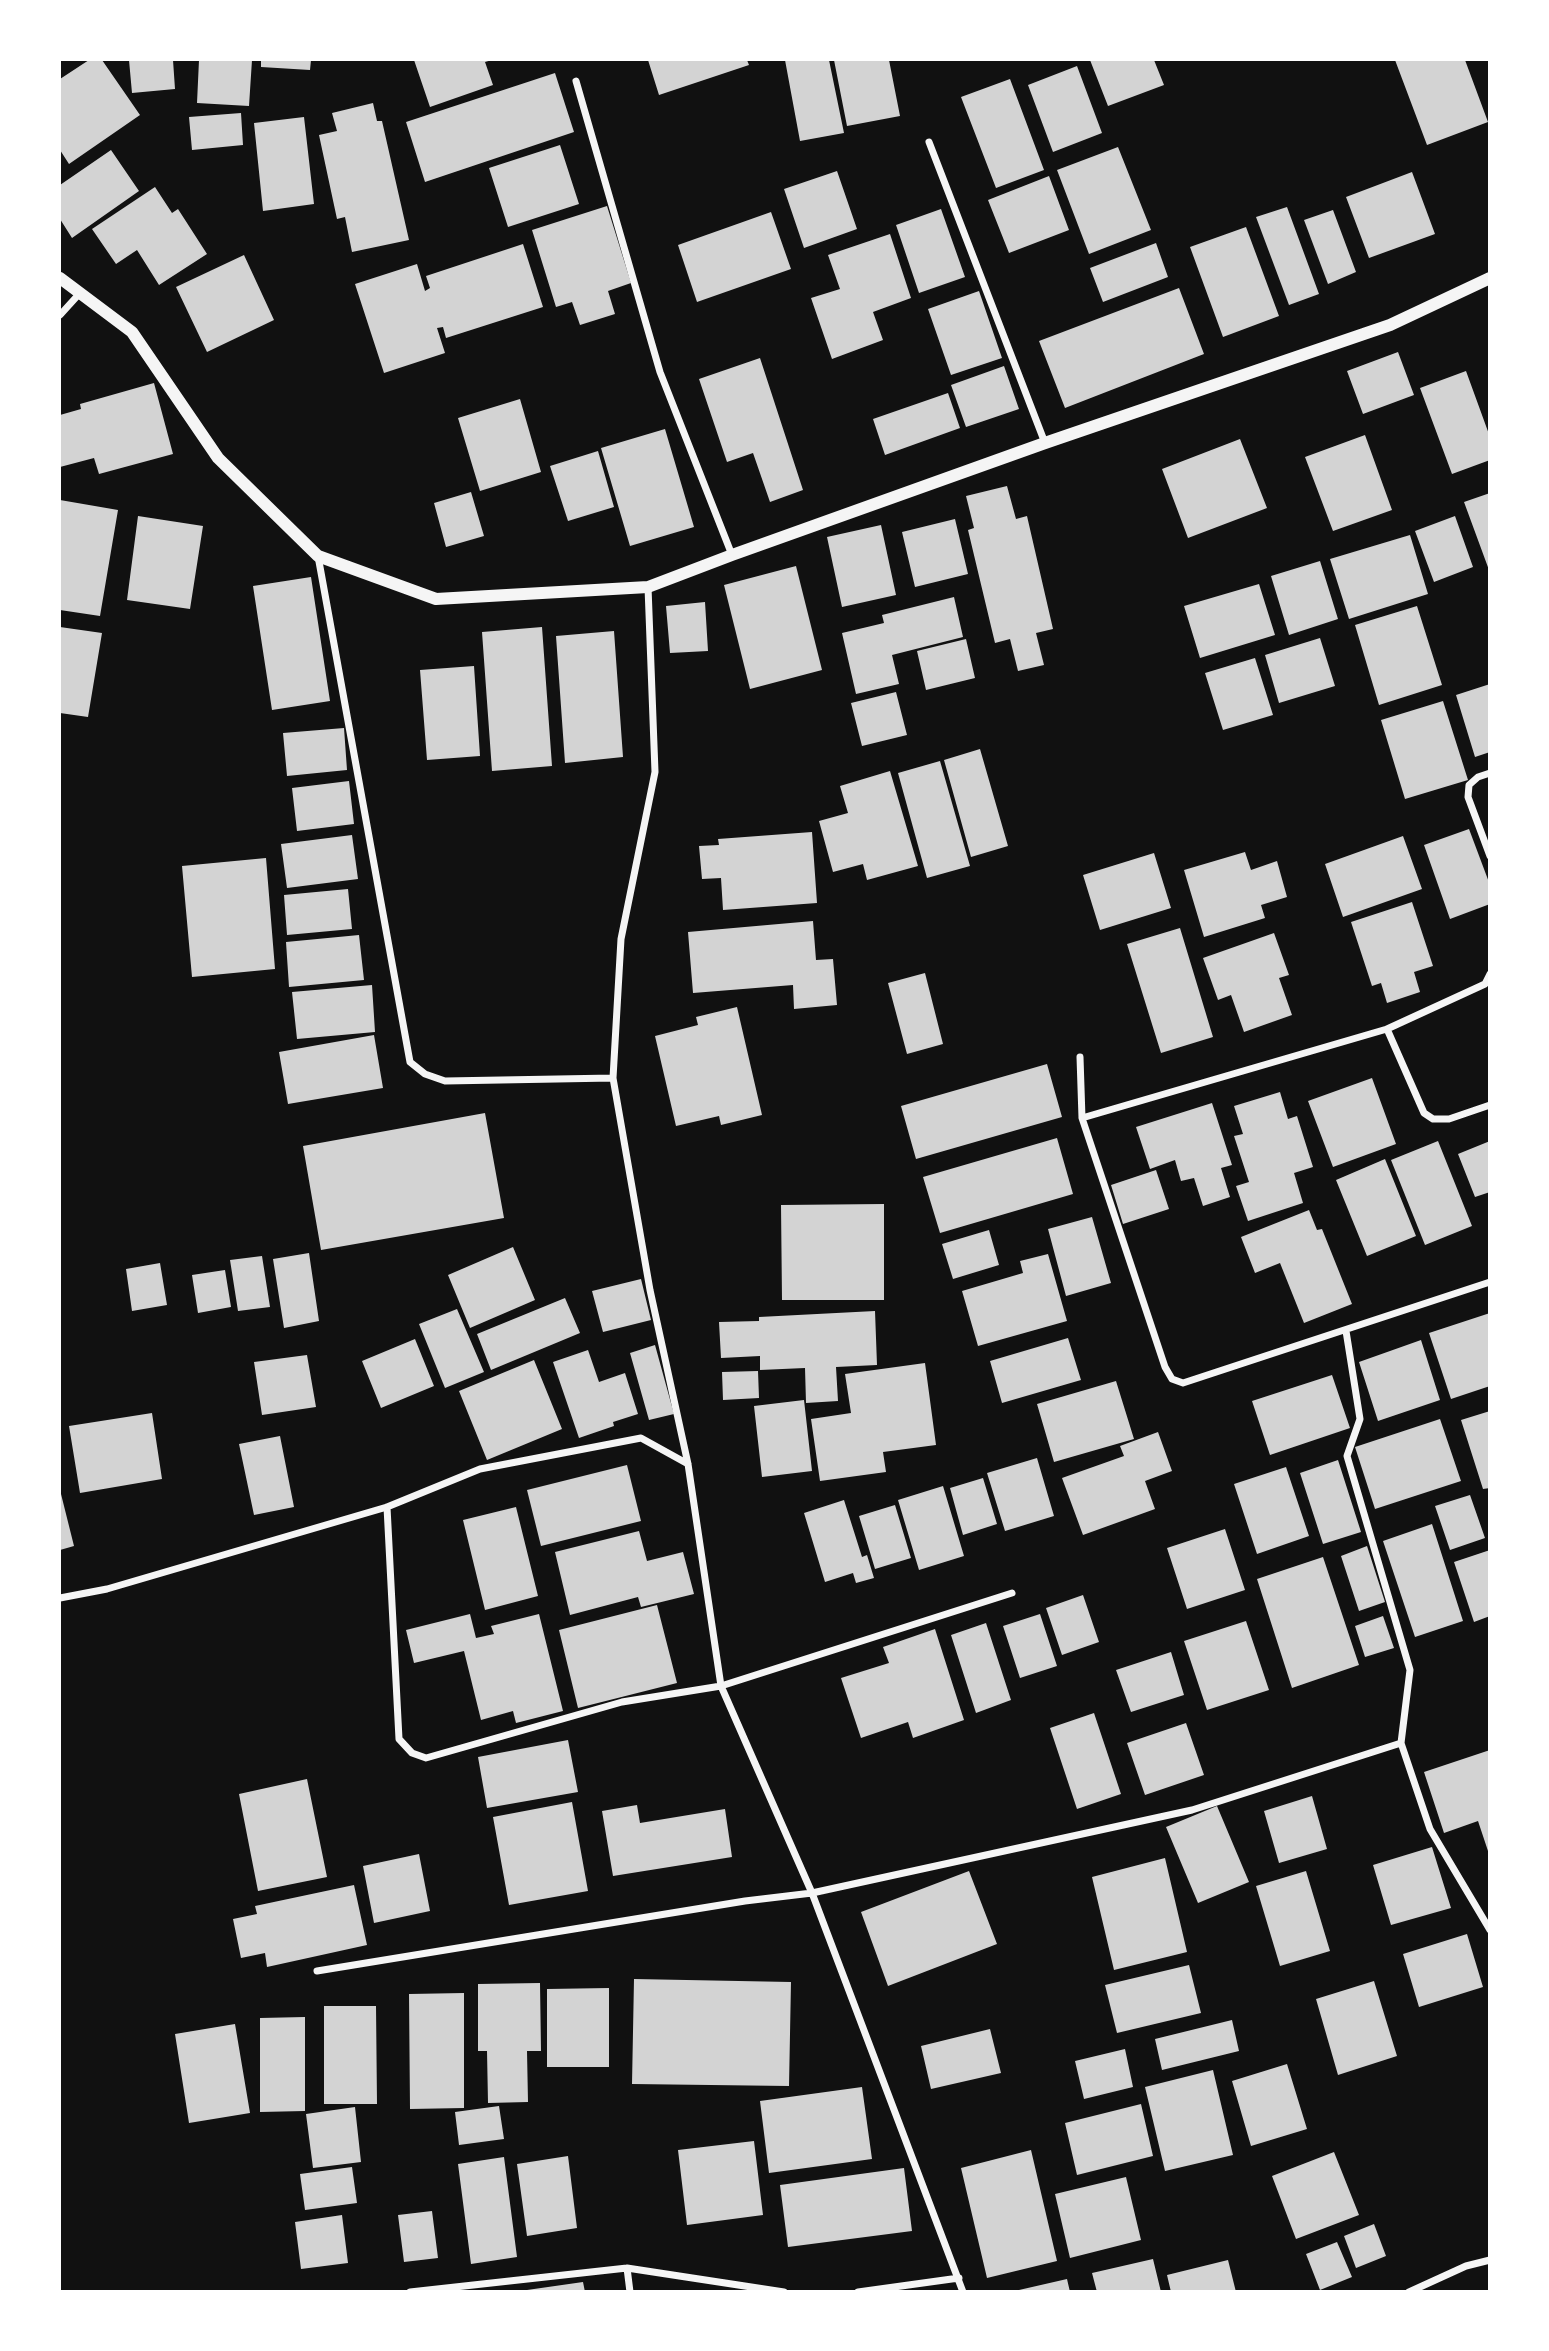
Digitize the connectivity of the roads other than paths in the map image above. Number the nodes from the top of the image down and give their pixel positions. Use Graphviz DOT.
graph roads {
  1 [pos="576,82"];
  2 [pos="929,142"];
  3 [pos="60,278"];
  4 [pos="1489,278"];
  5 [pos="80,293"];
  6 [pos="60,315"];
  7 [pos="1045,443"];
  8 [pos="318,555"];
  9 [pos="732,555"];
  10 [pos="648,587"];
  11 [pos="1489,772"];
  12 [pos="1489,856"];
  13 [pos="1489,975"];
  14 [pos="1387,1029"];
  15 [pos="1080,1057"];
  16 [pos="613,1078"];
  17 [pos="1489,1105"];
  18 [pos="1082,1118"];
  19 [pos="1489,1282"];
  20 [pos="1346,1331"];
  21 [pos="688,1464"];
  22 [pos="387,1507"];
  23 [pos="1012,1593"];
  24 [pos="60,1598"];
  25 [pos="720,1686"];
  26 [pos="1401,1743"];
  27 [pos="812,1893"];
  28 [pos="1489,1930"];
  29 [pos="317,1971"];
  30 [pos="1489,2260"];
  31 [pos="627,2268"];
  32 [pos="959,2278"];
  33 [pos="411,2291"];
  34 [pos="630,2291"];
  35 [pos="783,2291"];
  36 [pos="858,2291"];
  37 [pos="963,2291"];
  38 [pos="1409,2291"];
  1 -- 9 [label="street"];
  2 -- 7 [label="street"];
  3 -- 5 [label="street"];
  4 -- 7 [label="street"];
  5 -- 6 [label="street"];
  5 -- 8 [label="street"];
  7 -- 9 [label="street"];
  8 -- 10 [label="street"];
  8 -- 16 [label="street"];
  9 -- 10 [label="street"];
  10 -- 16 [label="street"];
  11 -- 12 [label="street"];
  13 -- 14 [label="street"];
  14 -- 17 [label="street"];
  14 -- 18 [label="street"];
  15 -- 18 [label="street"];
  16 -- 21 [label="street"];
  18 -- 20 [label="street"];
  19 -- 20 [label="street"];
  20 -- 26 [label="street"];
  21 -- 22 [label="street"];
  21 -- 25 [label="street"];
  22 -- 24 [label="street"];
  22 -- 25 [label="street"];
  23 -- 25 [label="street"];
  25 -- 27 [label="street"];
  26 -- 27 [label="street"];
  26 -- 28 [label="street"];
  27 -- 29 [label="street"];
  27 -- 32 [label="street"];
  30 -- 38 [label="street"];
  31 -- 33 [label="street"];
  31 -- 34 [label="street"];
  31 -- 35 [label="street"];
  32 -- 36 [label="street"];
  32 -- 37 [label="street"];
}
